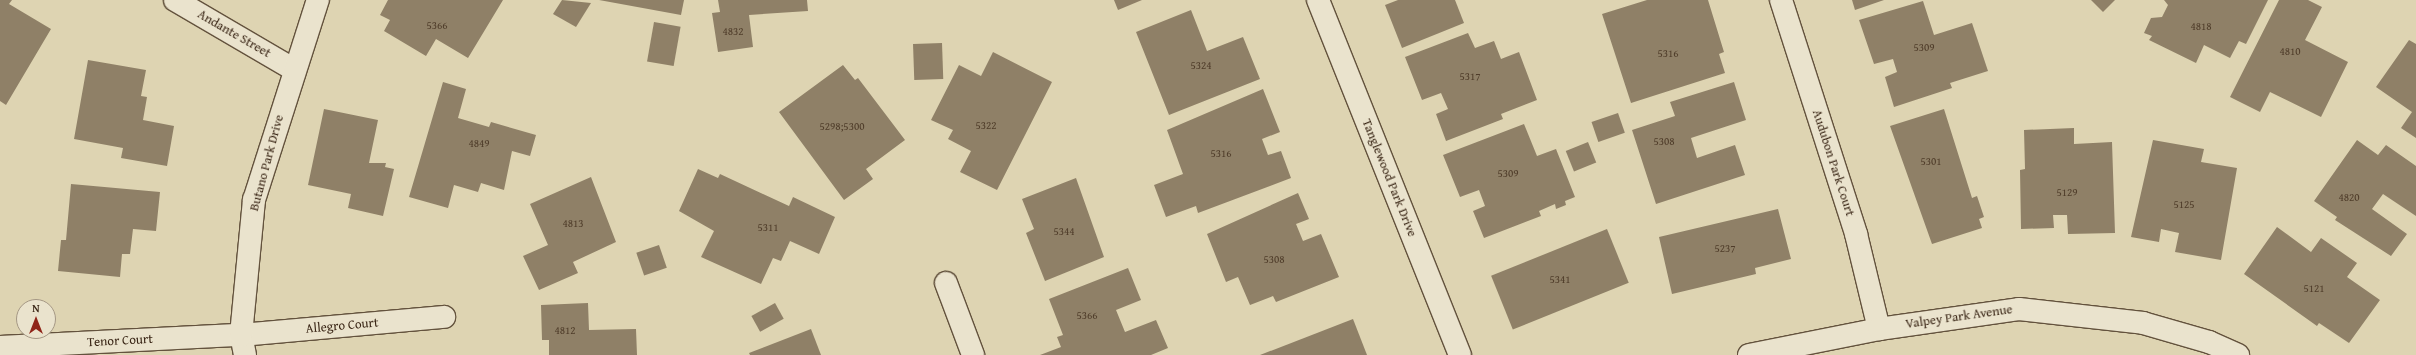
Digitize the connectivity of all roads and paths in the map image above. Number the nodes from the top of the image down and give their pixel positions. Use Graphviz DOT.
graph roads {
  1 [pos="176,0"];
  2 [pos="318,0"];
  3 [pos="1318,0"];
  4 [pos="1780,0"];
  5 [pos="293,69"];
  6 [pos="946,283"];
  7 [pos="444,318"];
  8 [pos="1879,329"];
  9 [pos="243,345"];
  10 [pos="0,347"];
  11 [pos="973,355"];
  12 [pos="1460,355"];
  13 [pos="1749,355"];
  14 [pos="2238,355"];
  1 -- 5 [label="street, Andante Street"];
  2 -- 5 [label="street, Butano Park Drive"];
  3 -- 12 [label="street, Tanglewood Park Drive"];
  4 -- 8 [label="street, Audubon Park Court"];
  5 -- 9 [label="street, Butano Park Drive"];
  6 -- 11 [label="street"];
  7 -- 9 [label="street, Allegro Court"];
  8 -- 13 [label="street, Valpey Park Avenue"];
  8 -- 14 [label="street, Valpey Park Avenue"];
  9 -- 10 [label="street, Tenor Court"];
}
